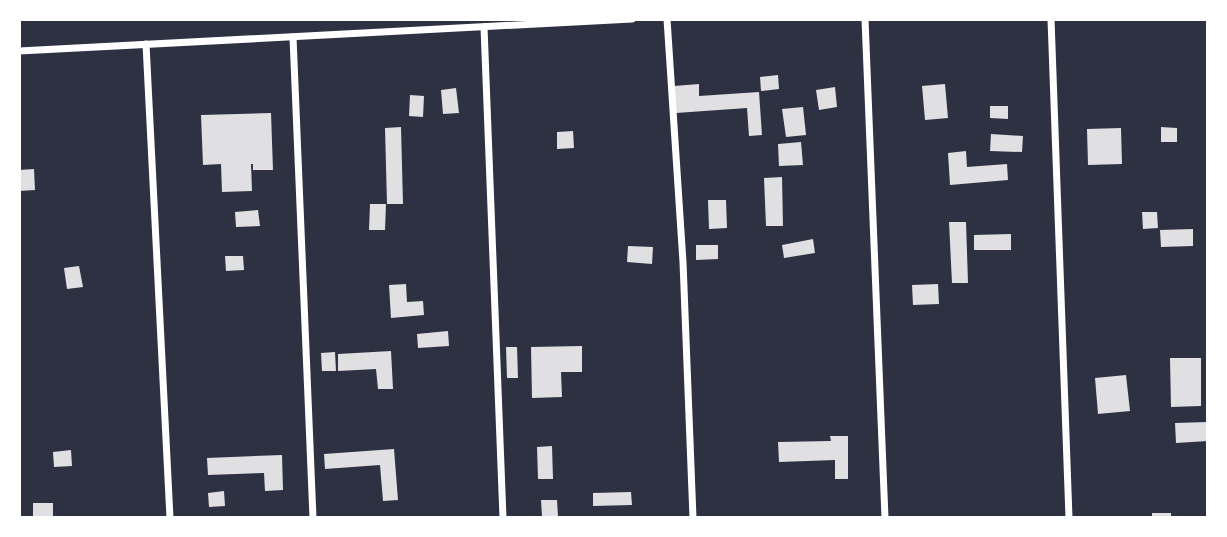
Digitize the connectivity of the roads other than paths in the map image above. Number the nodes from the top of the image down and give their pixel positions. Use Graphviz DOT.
graph roads {
  1 [pos="632,19"];
  2 [pos="667,19"];
  3 [pos="866,19"];
  4 [pos="1051,19"];
  5 [pos="484,27"];
  6 [pos="293,37"];
  7 [pos="146,44"];
  8 [pos="19,51"];
  9 [pos="170,518"];
  10 [pos="313,518"];
  11 [pos="503,518"];
  12 [pos="693,518"];
  13 [pos="885,518"];
  14 [pos="1069,518"];
  1 -- 5 [label="street"];
  2 -- 12 [label="street"];
  3 -- 13 [label="street"];
  4 -- 14 [label="street"];
  5 -- 6 [label="street"];
  5 -- 11 [label="street"];
  6 -- 7 [label="street"];
  6 -- 10 [label="street"];
  7 -- 8 [label="street"];
  7 -- 9 [label="street"];
}
